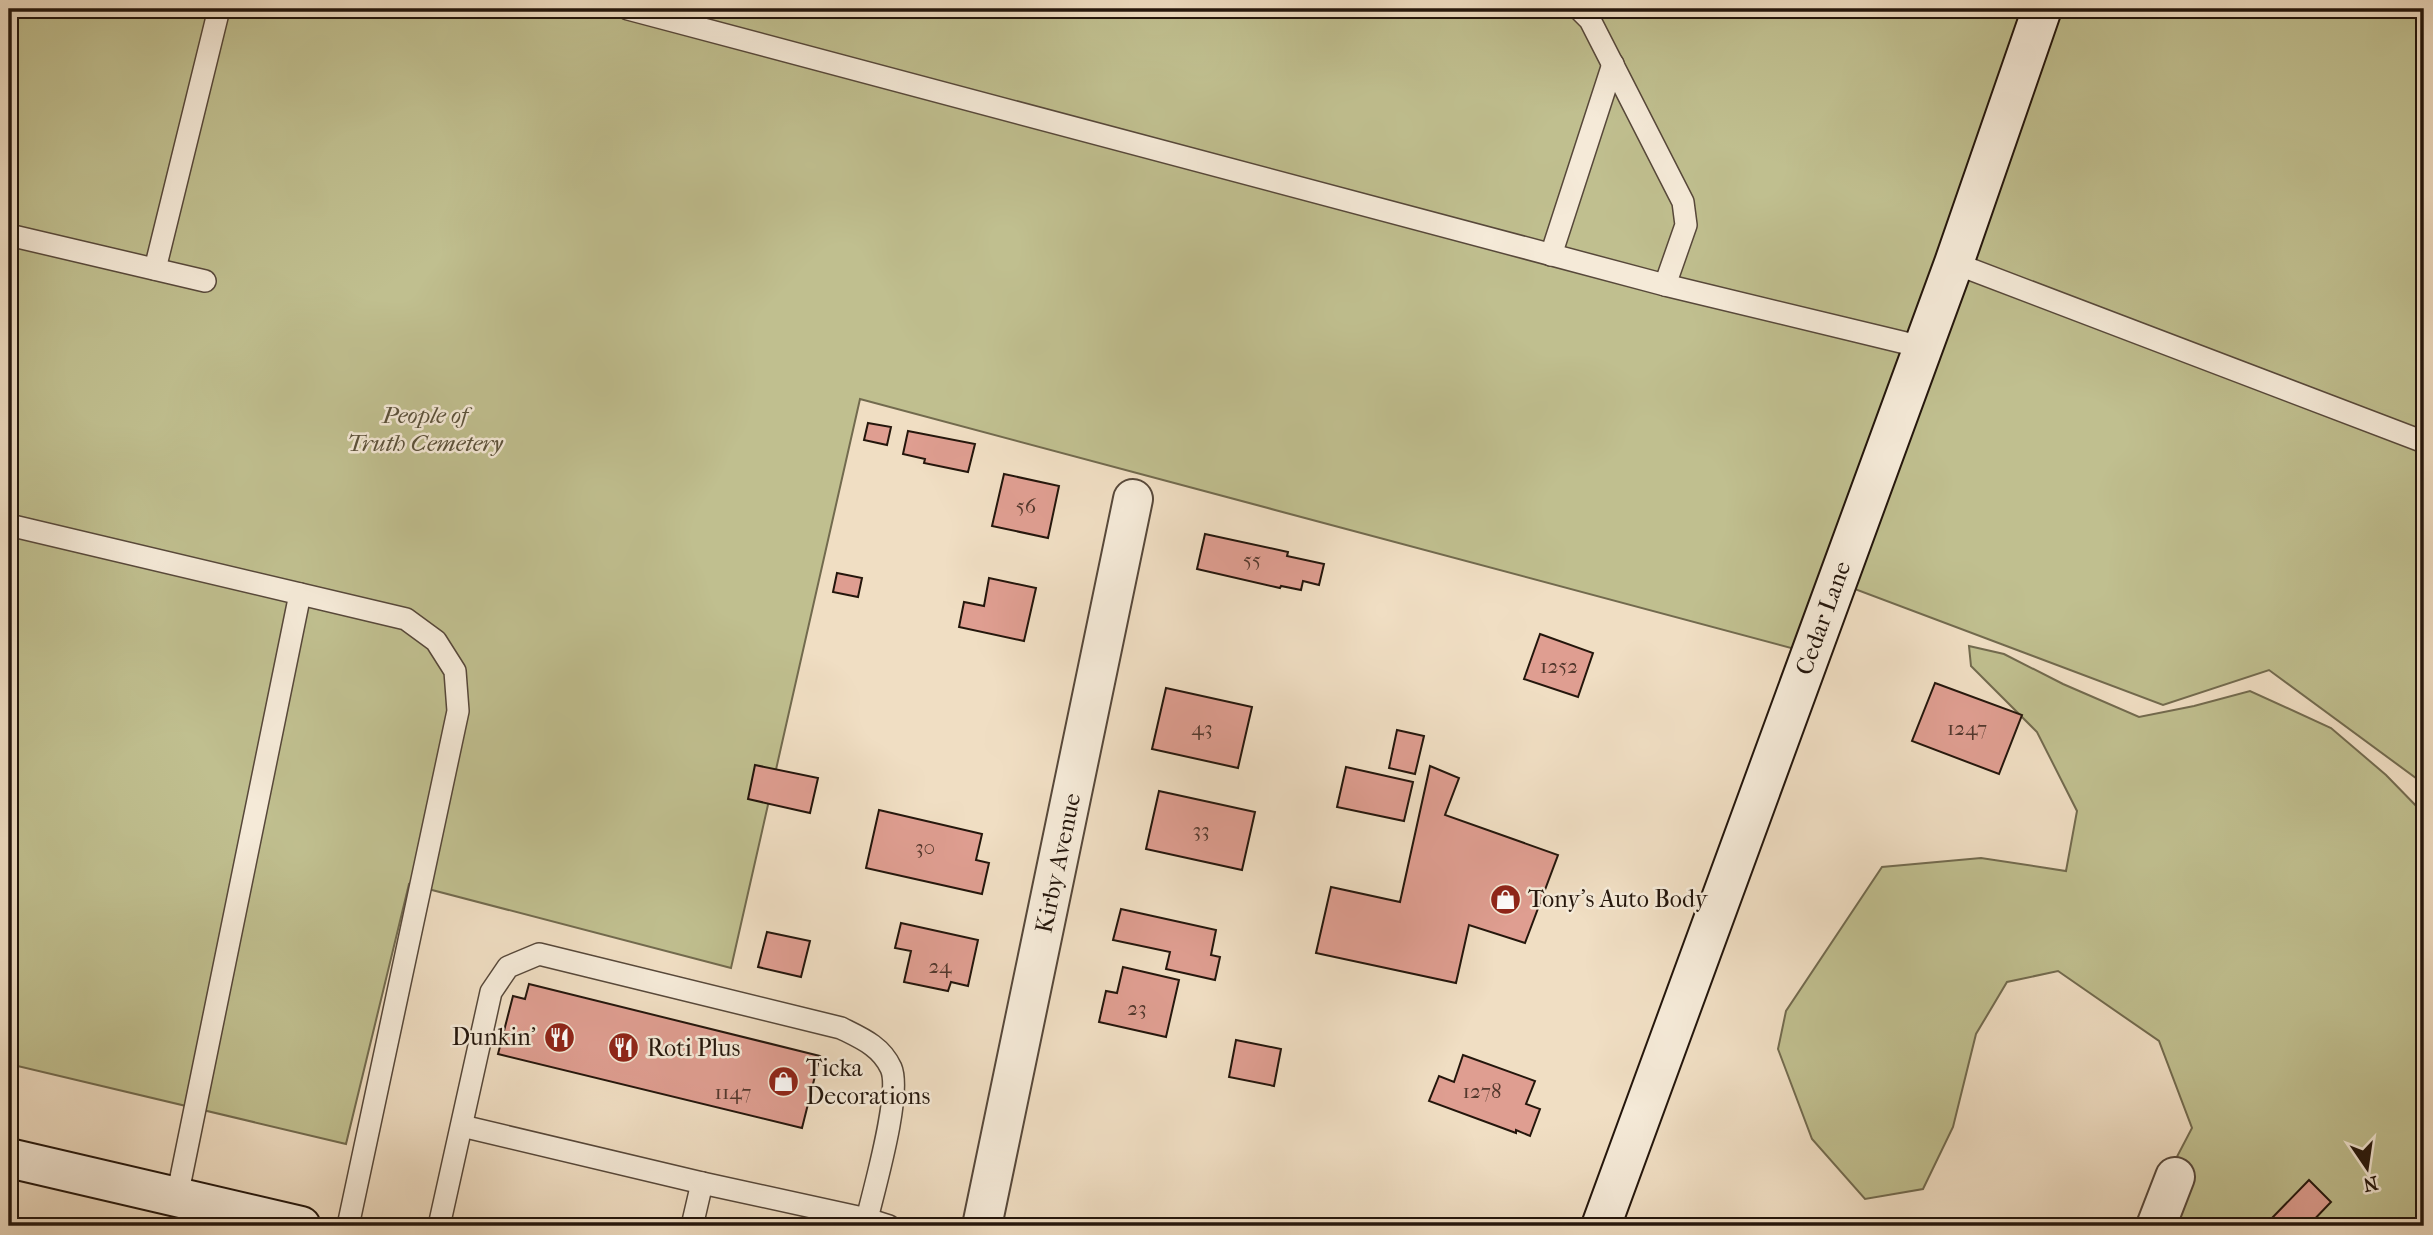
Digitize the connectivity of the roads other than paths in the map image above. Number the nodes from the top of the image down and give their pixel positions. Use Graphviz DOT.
graph roads {
  1 [pos="219,9"];
  2 [pos="628,9"];
  3 [pos="1579,9"];
  4 [pos="2042,9"];
  5 [pos="1613,64"];
  6 [pos="9,235"];
  7 [pos="1551,255"];
  8 [pos="1954,263"];
  9 [pos="155,269"];
  10 [pos="205,281"];
  11 [pos="1665,285"];
  12 [pos="1923,347"];
  13 [pos="2424,442"];
  14 [pos="1133,499"];
  15 [pos="9,525"];
  16 [pos="300,594"];
  17 [pos="462,1126"];
  18 [pos="9,1157"];
  19 [pos="2175,1177"];
  20 [pos="702,1183"];
  21 [pos="177,1197"];
  22 [pos="867,1219"];
  23 [pos="300,1226"];
  24 [pos="348,1226"];
  25 [pos="439,1226"];
  26 [pos="692,1226"];
  27 [pos="889,1226"];
  28 [pos="982,1226"];
  29 [pos="1601,1226"];
  30 [pos="2155,1226"];
  1 -- 9 [label="lane"];
  2 -- 7 [label="lane"];
  3 -- 5 [label="lane"];
  4 -- 8 [label="street, Cedar Lane"];
  5 -- 7 [label="lane"];
  5 -- 11 [label="lane"];
  6 -- 9 [label="lane"];
  7 -- 11 [label="lane"];
  8 -- 12 [label="street, Cedar Lane"];
  8 -- 13 [label="lane"];
  9 -- 10 [label="lane"];
  11 -- 12 [label="lane"];
  12 -- 29 [label="street, Cedar Lane"];
  14 -- 28 [label="street, Kirby Avenue"];
  15 -- 16 [label="lane"];
  16 -- 21 [label="lane"];
  16 -- 24 [label="lane"];
  17 -- 20 [label="lane"];
  17 -- 22 [label="lane"];
  17 -- 25 [label="lane"];
  18 -- 21 [label="street"];
  19 -- 30 [label="street"];
  20 -- 22 [label="lane"];
  20 -- 26 [label="lane"];
  21 -- 23 [label="street"];
  22 -- 27 [label="lane"];
}
